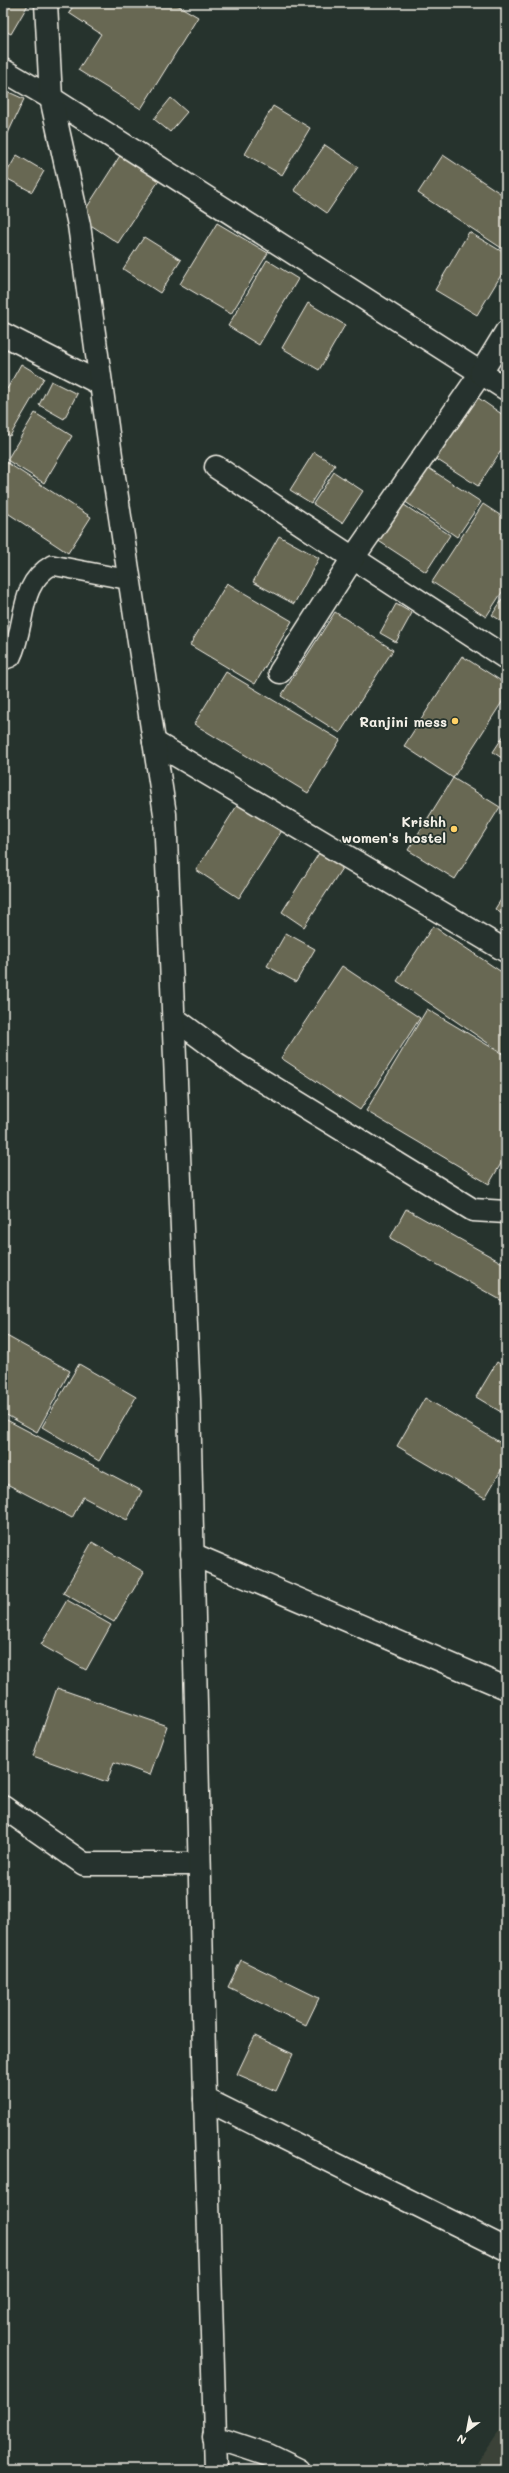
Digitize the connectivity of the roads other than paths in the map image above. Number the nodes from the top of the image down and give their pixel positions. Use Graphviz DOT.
graph roads {
  1 [pos="46,3"];
  2 [pos="3,70"];
  3 [pos="51,98"];
  4 [pos="506,332"];
  5 [pos="3,334"];
  6 [pos="481,373"];
  7 [pos="101,384"];
  8 [pos="506,389"];
  9 [pos="216,467"];
  10 [pos="353,558"];
  11 [pos="130,580"];
  12 [pos="506,658"];
  13 [pos="3,660"];
  14 [pos="280,672"];
  15 [pos="154,742"];
  16 [pos="506,951"];
  17 [pos="174,1018"];
  18 [pos="506,1212"];
  19 [pos="192,1554"];
  20 [pos="506,1688"];
  21 [pos="3,1807"];
  22 [pos="199,1864"];
  23 [pos="205,2099"];
  24 [pos="506,2249"];
  25 [pos="214,2437"];
  26 [pos="216,2470"];
  27 [pos="299,2470"];
  1 -- 3 [label="street"];
  2 -- 3 [label="street"];
  3 -- 6 [label="street"];
  3 -- 7 [label="street"];
  4 -- 6 [label="street"];
  5 -- 7 [label="street"];
  6 -- 8 [label="street"];
  6 -- 10 [label="street"];
  7 -- 11 [label="street"];
  9 -- 10 [label="street"];
  10 -- 12 [label="street"];
  10 -- 14 [label="street"];
  11 -- 13 [label="lane"];
  11 -- 15 [label="street"];
  15 -- 16 [label="street"];
  15 -- 17 [label="street"];
  17 -- 18 [label="street"];
  17 -- 19 [label="street"];
  19 -- 20 [label="street"];
  19 -- 22 [label="street"];
  21 -- 22 [label="street"];
  22 -- 23 [label="street"];
  23 -- 24 [label="street"];
  23 -- 25 [label="street"];
  25 -- 26 [label="street"];
  25 -- 27 [label="street"];
}
